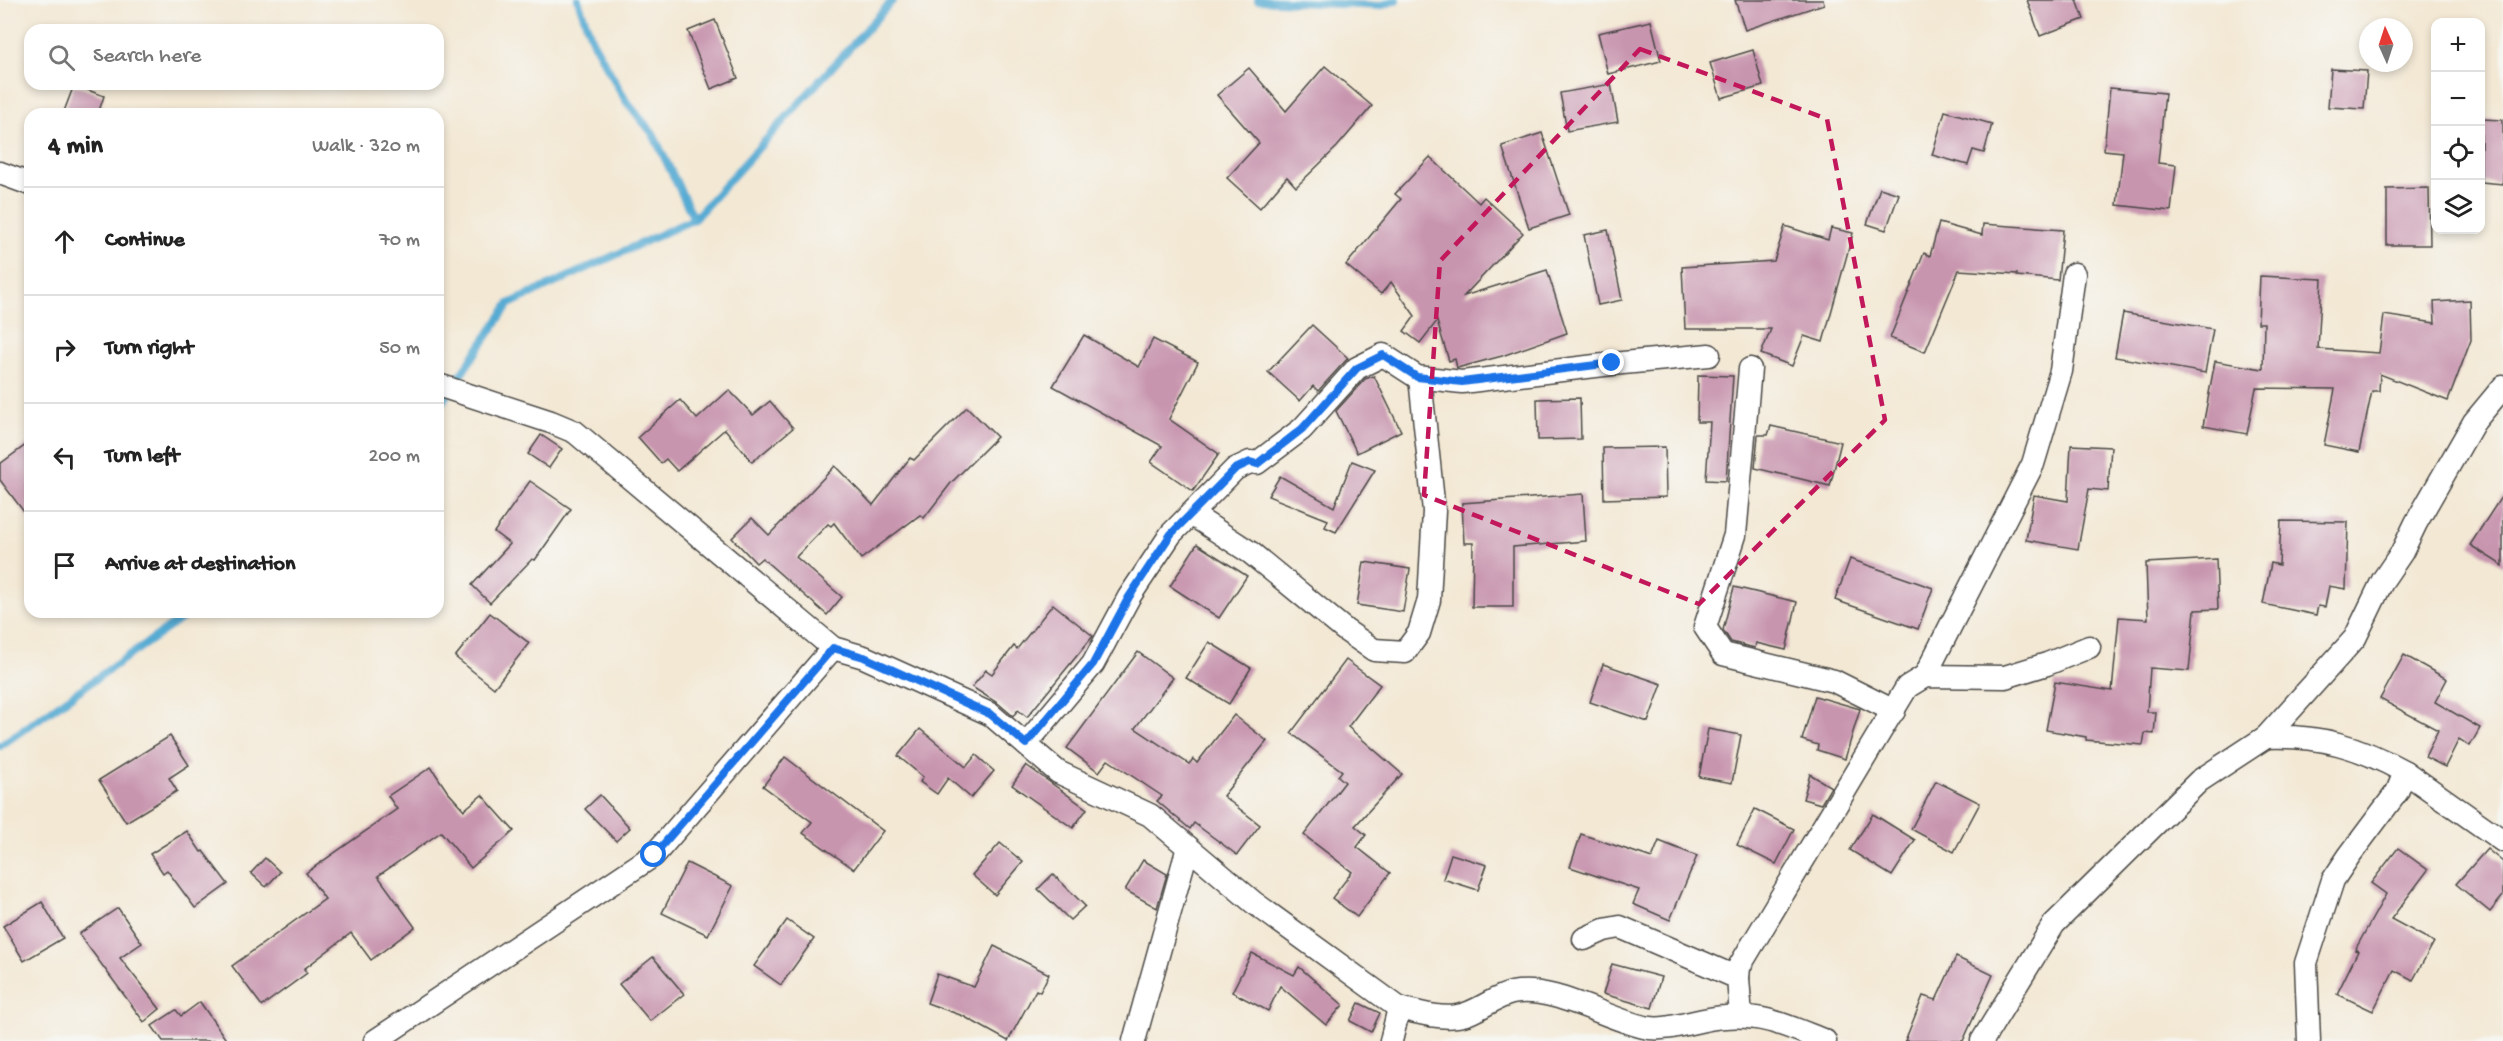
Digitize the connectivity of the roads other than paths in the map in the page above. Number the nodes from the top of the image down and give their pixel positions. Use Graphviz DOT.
graph roads {
  1 [pos="0,173"];
  2 [pos="24,182"];
  3 [pos="2074,274"];
  4 [pos="1709,355"];
  5 [pos="1750,369"];
  6 [pos="1420,378"];
  7 [pos="444,387"];
  8 [pos="2503,387"];
  9 [pos="1191,514"];
  10 [pos="2089,647"];
  11 [pos="833,648"];
  12 [pos="1925,676"];
  13 [pos="1894,711"];
  14 [pos="2266,736"];
  15 [pos="1026,744"];
  16 [pos="2405,771"];
  17 [pos="2503,841"];
  18 [pos="1188,847"];
  19 [pos="1584,939"];
  20 [pos="1737,978"];
  21 [pos="1399,1008"];
  22 [pos="1741,1016"];
  23 [pos="1646,1034"];
  24 [pos="375,1041"];
  25 [pos="1134,1041"];
  26 [pos="1391,1041"];
  27 [pos="1825,1041"];
  28 [pos="1982,1041"];
  29 [pos="2309,1041"];
  1 -- 2 [label="street"];
  3 -- 12 [label="street"];
  4 -- 6 [label="street"];
  5 -- 13 [label="street"];
  6 -- 9 [label="street"];
  6 -- 9 [label="street"];
  7 -- 11 [label="street"];
  8 -- 14 [label="street"];
  9 -- 15 [label="street"];
  10 -- 12 [label="street"];
  11 -- 15 [label="street"];
  11 -- 24 [label="street"];
  12 -- 13 [label="street"];
  13 -- 20 [label="street"];
  14 -- 16 [label="street"];
  14 -- 28 [label="street"];
  15 -- 18 [label="street"];
  16 -- 17 [label="street"];
  16 -- 29 [label="street"];
  18 -- 21 [label="street"];
  18 -- 25 [label="street"];
  19 -- 20 [label="street"];
  20 -- 22 [label="street"];
  21 -- 23 [label="street"];
  21 -- 26 [label="street"];
  22 -- 23 [label="street"];
  22 -- 27 [label="street"];
}
